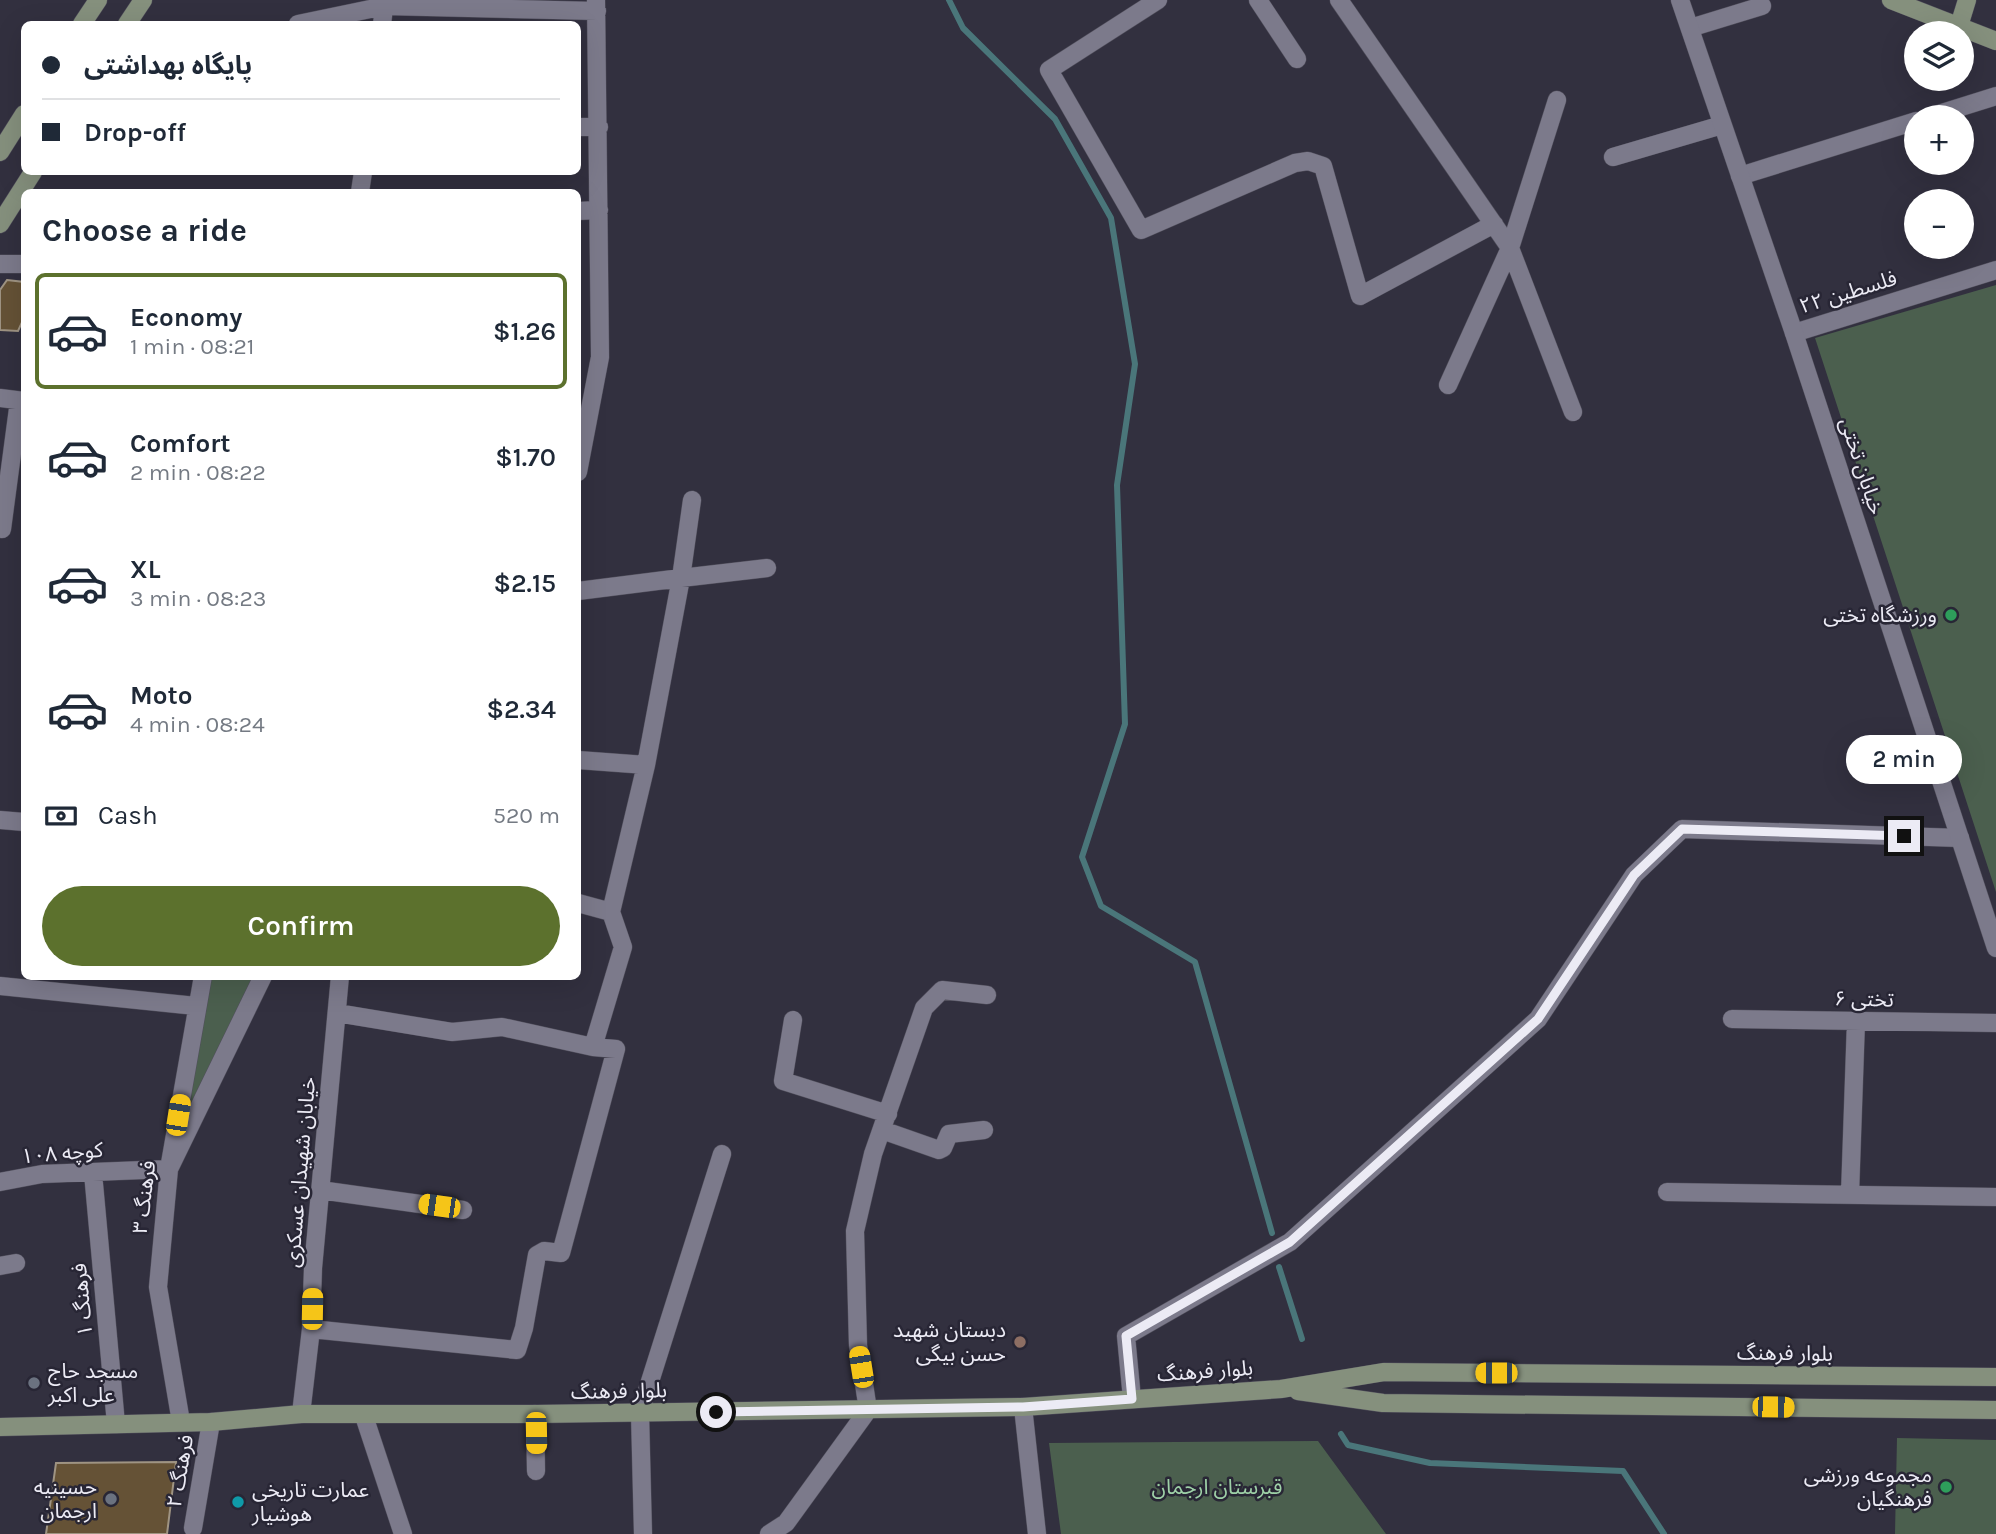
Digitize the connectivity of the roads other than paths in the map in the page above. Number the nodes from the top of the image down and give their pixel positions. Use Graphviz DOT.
graph roads {
  1 [pos="98,0"];
  2 [pos="143,0"];
  3 [pos="1158,0"];
  4 [pos="1258,0"];
  5 [pos="1339,0"];
  6 [pos="1680,0"];
  7 [pos="1891,0"];
  8 [pos="1968,0"];
  9 [pos="385,3"];
  10 [pos="597,5"];
  11 [pos="1762,6"];
  12 [pos="84,21"];
  13 [pos="129,21"];
  14 [pos="310,21"];
  15 [pos="382,21"];
  16 [pos="1946,21"];
  17 [pos="1961,21"];
  18 [pos="1690,28"];
  19 [pos="1974,32"];
  20 [pos="1996,41"];
  21 [pos="1297,59"];
  22 [pos="1996,96"];
  23 [pos="1557,100"];
  24 [pos="1967,105"];
  25 [pos="21,119"];
  26 [pos="1723,125"];
  27 [pos="1904,125"];
  28 [pos="581,127"];
  29 [pos="598,127"];
  30 [pos="0,152"];
  31 [pos="1613,157"];
  32 [pos="1740,176"];
  33 [pos="21,191"];
  34 [pos="599,210"];
  35 [pos="581,211"];
  36 [pos="0,224"];
  37 [pos="1494,224"];
  38 [pos="1510,248"];
  39 [pos="0,264"];
  40 [pos="21,264"];
  41 [pos="1996,270"];
  42 [pos="1794,333"];
  43 [pos="1448,385"];
  44 [pos="0,398"];
  45 [pos="21,401"];
  46 [pos="21,407"];
  47 [pos="1573,412"];
  48 [pos="581,456"];
  49 [pos="692,500"];
  50 [pos="2,529"];
  51 [pos="767,568"];
  52 [pos="681,578"];
  53 [pos="581,591"];
  54 [pos="581,760"];
  55 [pos="646,765"];
  56 [pos="0,820"];
  57 [pos="21,822"];
  58 [pos="1960,838"];
  59 [pos="581,905"];
  60 [pos="611,912"];
  61 [pos="1996,948"];
  62 [pos="202,980"];
  63 [pos="261,980"];
  64 [pos="340,980"];
  65 [pos="0,986"];
  66 [pos="987,995"];
  67 [pos="196,1006"];
  68 [pos="337,1013"];
  69 [pos="1732,1019"];
  70 [pos="793,1020"];
  71 [pos="1856,1021"];
  72 [pos="1996,1023"];
  73 [pos="593,1047"];
  74 [pos="885,1122"];
  75 [pos="984,1130"];
  76 [pos="722,1154"];
  77 [pos="169,1169"];
  78 [pos="93,1172"];
  79 [pos="0,1182"];
  80 [pos="320,1190"];
  81 [pos="1667,1192"];
  82 [pos="1850,1194"];
  83 [pos="1996,1197"];
  84 [pos="463,1210"];
  85 [pos="311,1329"];
  86 [pos="1996,1377"];
  87 [pos="1281,1389"];
  88 [pos="1132,1399"];
  89 [pos="1023,1407"];
  90 [pos="868,1410"];
  91 [pos="1996,1410"];
  92 [pos="640,1413"];
  93 [pos="301,1414"];
  94 [pos="536,1414"];
  95 [pos="364,1416"];
  96 [pos="181,1422"];
  97 [pos="211,1422"];
  98 [pos="116,1424"];
  99 [pos="0,1427"];
  100 [pos="536,1471"];
  101 [pos="193,1528"];
  102 [pos="403,1534"];
  103 [pos="643,1534"];
  104 [pos="769,1534"];
  105 [pos="1037,1534"];
  1 -- 12 [label="main road"];
  2 -- 13 [label="main road"];
  3 -- 37 [label="street"];
  4 -- 21 [label="street"];
  5 -- 37 [label="street"];
  6 -- 18 [label="street, خیابان تختی"];
  7 -- 16 [label="main road"];
  8 -- 17 [label="main road"];
  9 -- 10 [label="street"];
  9 -- 14 [label="street"];
  9 -- 15 [label="street"];
  10 -- 29 [label="street"];
  11 -- 18 [label="street"];
  18 -- 26 [label="street, خیابان تختی"];
  19 -- 20 [label="main road"];
  22 -- 24 [label="street"];
  23 -- 38 [label="street"];
  25 -- 30 [label="main road"];
  26 -- 31 [label="street"];
  26 -- 32 [label="street, خیابان تختی"];
  27 -- 32 [label="street"];
  28 -- 29 [label="street"];
  29 -- 34 [label="street"];
  32 -- 42 [label="street, خیابان تختی"];
  33 -- 36 [label="main road"];
  34 -- 35 [label="street"];
  34 -- 48 [label="street"];
  37 -- 38 [label="street"];
  38 -- 43 [label="street"];
  38 -- 47 [label="street"];
  39 -- 40 [label="street"];
  41 -- 42 [label="street, فلسطین ۲۲"];
  42 -- 58 [label="street, خیابان تختی"];
  44 -- 45 [label="street"];
  46 -- 50 [label="street"];
  49 -- 52 [label="street"];
  51 -- 52 [label="street"];
  52 -- 53 [label="street"];
  52 -- 55 [label="street"];
  54 -- 55 [label="street"];
  55 -- 60 [label="street"];
  56 -- 57 [label="street"];
  58 -- 61 [label="street, خیابان تختی"];
  58 -- 88 [label="street"];
  59 -- 60 [label="street"];
  60 -- 73 [label="street"];
  62 -- 67 [label="street, فرهنگ ۳"];
  63 -- 77 [label="street"];
  64 -- 68 [label="street, خیابان شهیدان عسکری"];
  65 -- 67 [label="street"];
  66 -- 74 [label="street"];
  67 -- 77 [label="street, فرهنگ ۳"];
  68 -- 73 [label="street"];
  68 -- 80 [label="street, خیابان شهیدان عسکری"];
  69 -- 71 [label="street, تختی ۶"];
  70 -- 74 [label="street"];
  71 -- 72 [label="street, تختی ۶"];
  71 -- 82 [label="street"];
  73 -- 85 [label="street"];
  74 -- 75 [label="street"];
  74 -- 90 [label="street"];
  76 -- 92 [label="street"];
  77 -- 78 [label="street, کوچه ۱۰۸"];
  77 -- 96 [label="street, فرهنگ ۳"];
  78 -- 79 [label="street, کوچه ۱۰۸"];
  78 -- 98 [label="street, فرهنگ ۱"];
  80 -- 84 [label="street"];
  80 -- 85 [label="street, خیابان شهیدان عسکری"];
  81 -- 82 [label="street"];
  82 -- 83 [label="street"];
  85 -- 93 [label="street, خیابان شهیدان عسکری"];
  86 -- 87 [label="main road, بلوار فرهنگ"];
  87 -- 88 [label="main road, بلوار فرهنگ"];
  87 -- 91 [label="main road, بلوار فرهنگ"];
  88 -- 89 [label="main road, بلوار فرهنگ"];
  89 -- 90 [label="main road, بلوار فرهنگ"];
  89 -- 105 [label="street"];
  90 -- 92 [label="main road, بلوار فرهنگ"];
  90 -- 104 [label="street"];
  92 -- 94 [label="main road, بلوار فرهنگ"];
  92 -- 103 [label="street"];
  93 -- 95 [label="main road, بلوار فرهنگ"];
  93 -- 97 [label="main road, بلوار فرهنگ"];
  94 -- 95 [label="main road, بلوار فرهنگ"];
  94 -- 100 [label="street"];
  95 -- 102 [label="street"];
  96 -- 97 [label="main road, بلوار فرهنگ"];
  96 -- 98 [label="main road, بلوار فرهنگ"];
  97 -- 101 [label="street, فرهنگ ۲"];
  98 -- 99 [label="main road, بلوار فرهنگ"];
}
